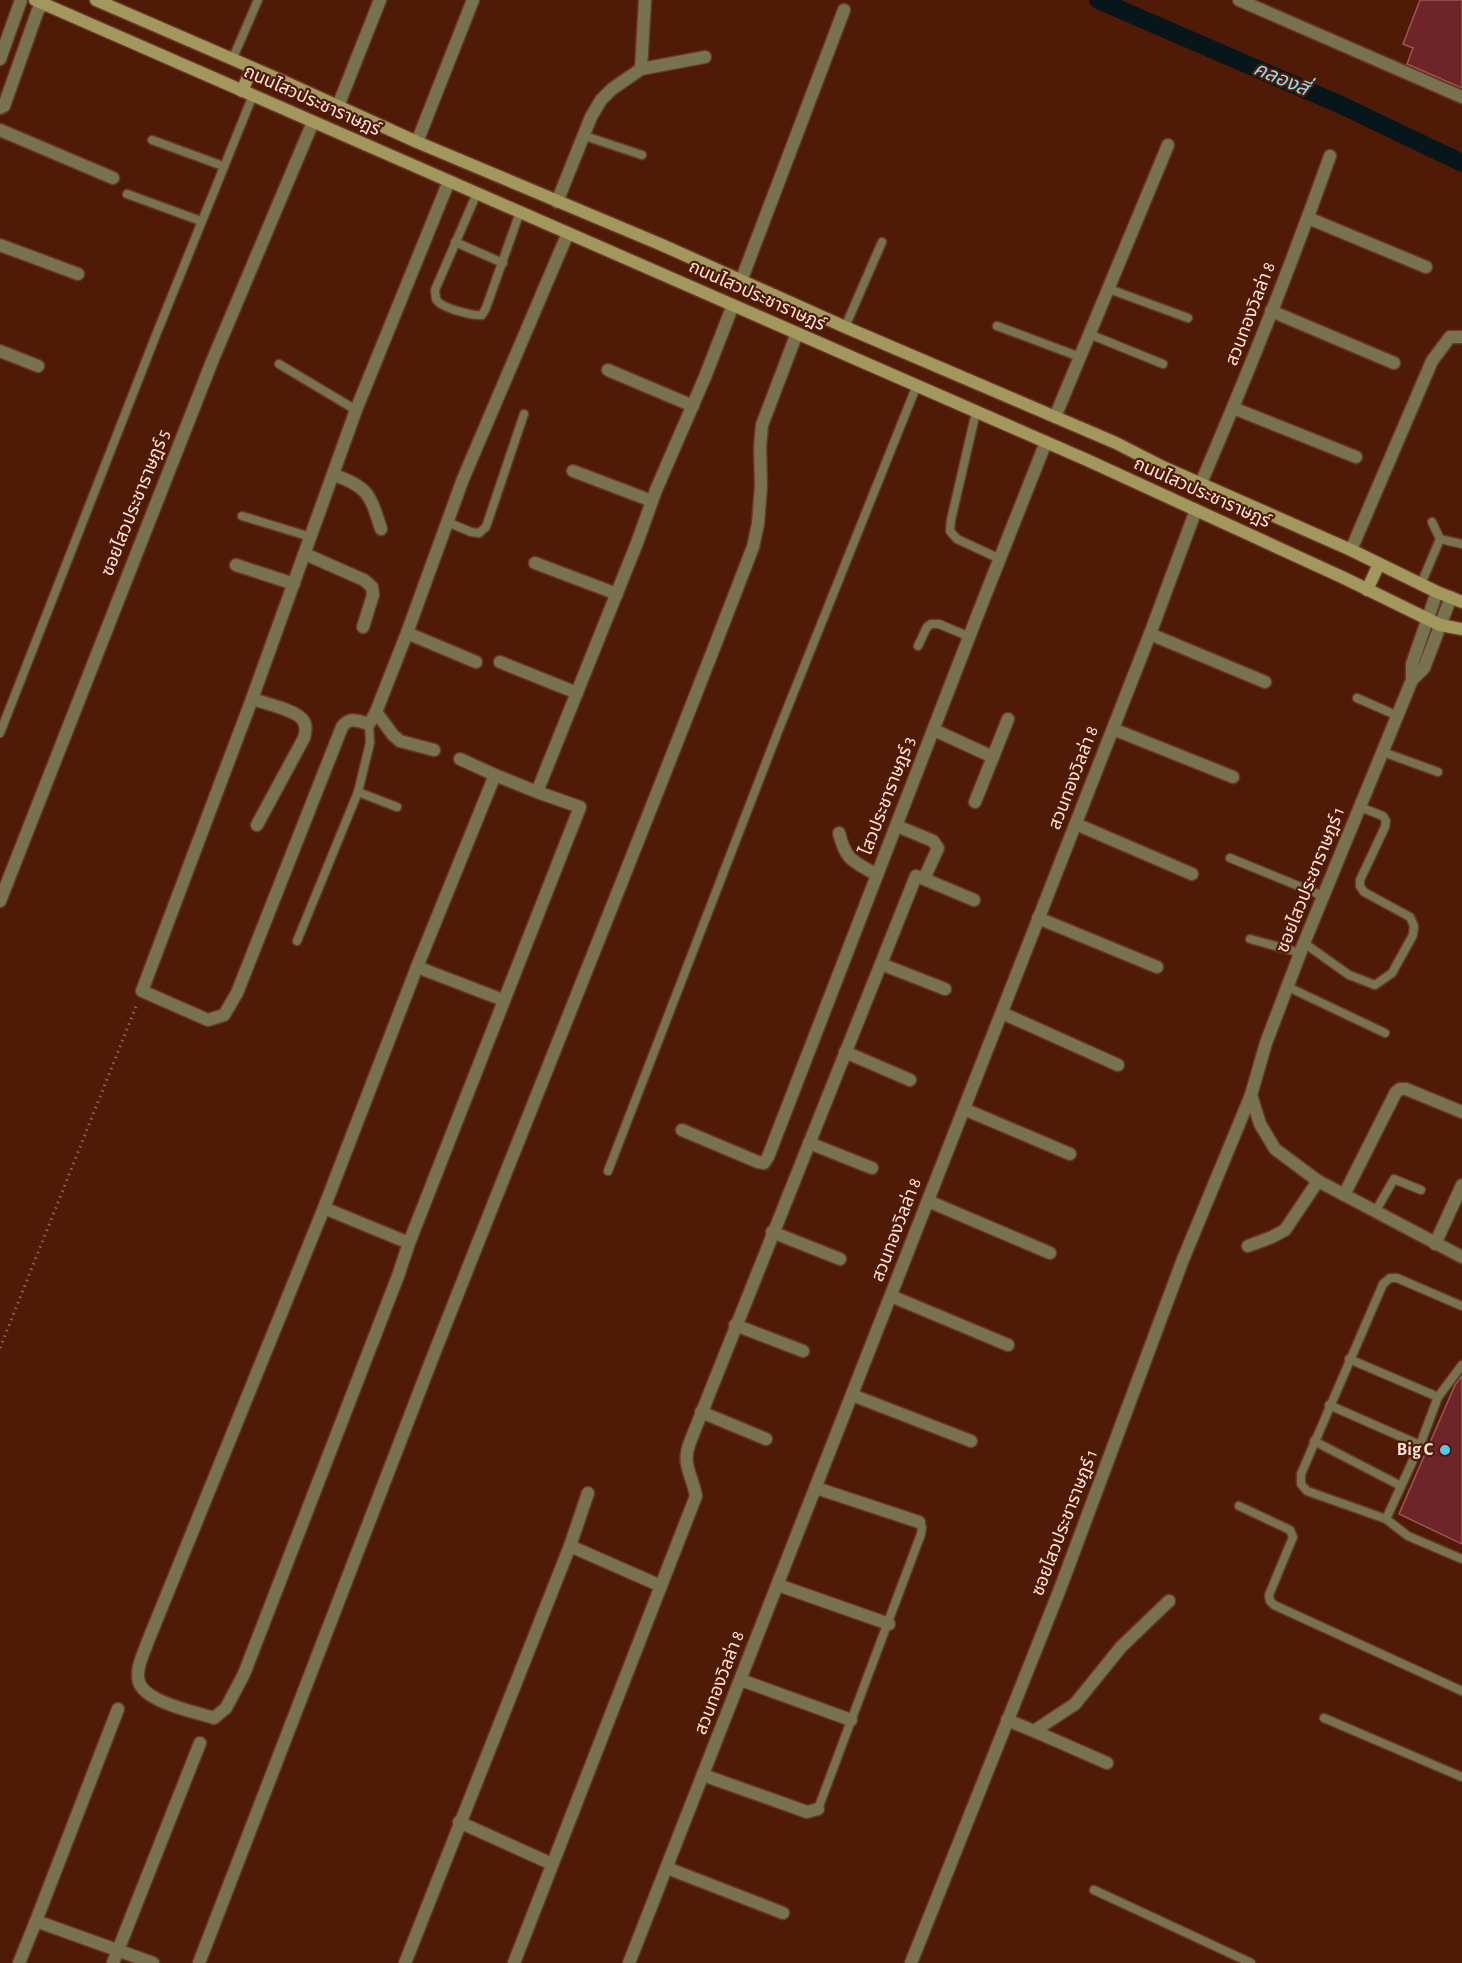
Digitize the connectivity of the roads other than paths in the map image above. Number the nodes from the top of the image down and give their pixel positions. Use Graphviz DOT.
graph roads {
  1 [pos="21,0"];
  2 [pos="96,0"];
  3 [pos="258,0"];
  4 [pos="380,0"];
  5 [pos="473,0"];
  6 [pos="645,0"];
  7 [pos="1239,0"];
  8 [pos="40,2"];
  9 [pos="844,10"];
  10 [pos="705,57"];
  11 [pos="0,60"];
  12 [pos="232,60"];
  13 [pos="252,68"];
  14 [pos="641,69"];
  15 [pos="248,93"];
  16 [pos="1462,97"];
  17 [pos="338,106"];
  18 [pos="0,108"];
  19 [pos="313,122"];
  20 [pos="0,130"];
  21 [pos="585,136"];
  22 [pos="152,140"];
  23 [pos="417,142"];
  24 [pos="1167,145"];
  25 [pos="642,155"];
  26 [pos="1330,156"];
  27 [pos="223,165"];
  28 [pos="113,178"];
  29 [pos="449,181"];
  30 [pos="477,194"];
  31 [pos="127,195"];
  32 [pos="557,202"];
  33 [pos="520,212"];
  34 [pos="1308,218"];
  35 [pos="201,221"];
  36 [pos="568,233"];
  37 [pos="455,242"];
  38 [pos="882,242"];
  39 [pos="0,245"];
  40 [pos="503,263"];
  41 [pos="1426,267"];
  42 [pos="78,274"];
  43 [pos="741,281"];
  44 [pos="1108,289"];
  45 [pos="733,305"];
  46 [pos="1271,311"];
  47 [pos="1188,318"];
  48 [pos="997,326"];
  49 [pos="845,327"];
  50 [pos="797,333"];
  51 [pos="1089,334"];
  52 [pos="1462,337"];
  53 [pos="0,351"];
  54 [pos="1080,357"];
  55 [pos="279,363"];
  56 [pos="1394,363"];
  57 [pos="1163,364"];
  58 [pos="38,366"];
  59 [pos="608,370"];
  60 [pos="917,385"];
  61 [pos="693,406"];
  62 [pos="1233,408"];
  63 [pos="356,410"];
  64 [pos="976,412"];
  65 [pos="524,414"];
  66 [pos="1055,417"];
  67 [pos="1046,442"];
  68 [pos="1356,457"];
  69 [pos="573,471"];
  70 [pos="334,475"];
  71 [pos="1201,483"];
  72 [pos="652,501"];
  73 [pos="1196,510"];
  74 [pos="242,516"];
  75 [pos="447,522"];
  76 [pos="1432,522"];
  77 [pos="381,529"];
  78 [pos="311,537"];
  79 [pos="1440,539"];
  80 [pos="1462,544"];
  81 [pos="1351,550"];
  82 [pos="305,554"];
  83 [pos="1000,559"];
  84 [pos="535,562"];
  85 [pos="1379,564"];
  86 [pos="236,565"];
  87 [pos="294,584"];
  88 [pos="1421,584"];
  89 [pos="1367,591"];
  90 [pos="1437,592"];
  91 [pos="617,594"];
  92 [pos="1457,599"];
  93 [pos="1426,619"];
  94 [pos="1440,625"];
  95 [pos="363,627"];
  96 [pos="1462,629"];
  97 [pos="407,633"];
  98 [pos="1150,634"];
  99 [pos="970,637"];
  100 [pos="918,646"];
  101 [pos="476,662"];
  102 [pos="500,662"];
  103 [pos="1412,680"];
  104 [pos="1265,682"];
  105 [pos="577,693"];
  106 [pos="1357,698"];
  107 [pos="252,699"];
  108 [pos="376,712"];
  109 [pos="1398,716"];
  110 [pos="1008,719"];
  111 [pos="369,724"];
  112 [pos="1113,729"];
  113 [pos="934,730"];
  114 [pos="0,733"];
  115 [pos="434,750"];
  116 [pos="1383,752"];
  117 [pos="993,757"];
  118 [pos="460,759"];
  119 [pos="1438,772"];
  120 [pos="495,776"];
  121 [pos="1233,777"];
  122 [pos="358,792"];
  123 [pos="537,792"];
  124 [pos="975,802"];
  125 [pos="397,807"];
  126 [pos="1360,807"];
  127 [pos="1076,824"];
  128 [pos="257,825"];
  129 [pos="897,826"];
  130 [pos="839,833"];
  131 [pos="1230,858"];
  132 [pos="1192,874"];
  133 [pos="877,875"];
  134 [pos="924,879"];
  135 [pos="1323,896"];
  136 [pos="974,900"];
  137 [pos="0,901"];
  138 [pos="1038,918"];
  139 [pos="1251,939"];
  140 [pos="297,941"];
  141 [pos="1302,948"];
  142 [pos="881,963"];
  143 [pos="417,967"];
  144 [pos="1157,967"];
  145 [pos="1288,987"];
  146 [pos="945,990"];
  147 [pos="503,1000"];
  148 [pos="1002,1013"];
  149 [pos="1385,1033"];
  150 [pos="845,1052"];
  151 [pos="1118,1065"];
  152 [pos="910,1080"];
  153 [pos="1251,1095"];
  154 [pos="964,1109"];
  155 [pos="1462,1112"];
  156 [pos="682,1130"];
  157 [pos="809,1143"];
  158 [pos="1070,1154"];
  159 [pos="872,1168"];
  160 [pos="608,1171"];
  161 [pos="1317,1181"];
  162 [pos="1462,1185"];
  163 [pos="1421,1190"];
  164 [pos="1344,1196"];
  165 [pos="928,1200"];
  166 [pos="324,1208"];
  167 [pos="1375,1212"];
  168 [pos="772,1232"];
  169 [pos="409,1243"];
  170 [pos="1435,1244"];
  171 [pos="1248,1246"];
  172 [pos="1050,1253"];
  173 [pos="1462,1257"];
  174 [pos="840,1258"];
  175 [pos="891,1296"];
  176 [pos="1462,1306"];
  177 [pos="735,1325"];
  178 [pos="1008,1345"];
  179 [pos="803,1351"];
  180 [pos="1349,1359"];
  181 [pos="1462,1365"];
  182 [pos="852,1395"];
  183 [pos="1438,1397"];
  184 [pos="1329,1405"];
  185 [pos="701,1412"];
  186 [pos="766,1438"];
  187 [pos="971,1441"];
  188 [pos="1314,1441"];
  189 [pos="1420,1445"];
  190 [pos="1401,1486"];
  191 [pos="816,1488"];
  192 [pos="588,1493"];
  193 [pos="1239,1506"];
  194 [pos="1386,1519"];
  195 [pos="919,1522"];
  196 [pos="570,1546"];
  197 [pos="1462,1559"];
  198 [pos="778,1585"];
  199 [pos="661,1586"];
  200 [pos="1169,1600"];
  201 [pos="889,1624"];
  202 [pos="741,1680"];
  203 [pos="1462,1691"];
  204 [pos="117,1709"];
  205 [pos="1324,1718"];
  206 [pos="850,1720"];
  207 [pos="1007,1720"];
  208 [pos="1034,1731"];
  209 [pos="200,1743"];
  210 [pos="1107,1763"];
  211 [pos="703,1775"];
  212 [pos="1462,1777"];
  213 [pos="818,1809"];
  214 [pos="459,1822"];
  215 [pos="552,1864"];
  216 [pos="667,1868"];
  217 [pos="1094,1890"];
  218 [pos="783,1913"];
  219 [pos="36,1921"];
  220 [pos="115,1957"];
  221 [pos="19,1963"];
  222 [pos="153,1963"];
  223 [pos="199,1963"];
  224 [pos="405,1963"];
  225 [pos="514,1963"];
  226 [pos="630,1963"];
  227 [pos="911,1963"];
  228 [pos="1251,1963"];
  1 -- 11 [label="street"];
  2 -- 12 [label="main road, ถนนไสวประชาราษฎร์"];
  3 -- 12 [label="lane"];
  4 -- 17 [label="street"];
  5 -- 23 [label="street"];
  6 -- 14 [label="street"];
  7 -- 16 [label="street"];
  8 -- 15 [label="main road, ถนนไสวประชาราษฎร์"];
  8 -- 18 [label="street"];
  9 -- 43 [label="street"];
  10 -- 14 [label="street"];
  12 -- 13 [label="main road, ถนนไสวประชาราษฎร์"];
  13 -- 15 [label="main road"];
  13 -- 17 [label="main road, ถนนไสวประชาราษฎร์"];
  14 -- 21 [label="street"];
  15 -- 19 [label="main road, ถนนไสวประชาราษฎร์"];
  15 -- 27 [label="lane"];
  17 -- 23 [label="main road, ถนนไสวประชาราษฎร์"];
  19 -- 29 [label="main road, ถนนไสวประชาราษฎร์"];
  19 -- 137 [label="street, ซอยไสวประชาราษฎร์ 5"];
  20 -- 28 [label="street"];
  21 -- 25 [label="lane"];
  21 -- 32 [label="street"];
  22 -- 27 [label="lane"];
  23 -- 32 [label="main road, ถนนไสวประชาราษฎร์"];
  24 -- 44 [label="street"];
  26 -- 34 [label="street, สวนทองวิลล่า 8"];
  27 -- 35 [label="lane"];
  29 -- 30 [label="main road, ถนนไสวประชาราษฎร์"];
  29 -- 63 [label="street"];
  30 -- 33 [label="main road, ถนนไสวประชาราษฎร์"];
  30 -- 37 [label="lane"];
  31 -- 35 [label="lane"];
  32 -- 43 [label="main road, ถนนไสวประชาราษฎร์"];
  33 -- 36 [label="main road, ถนนไสวประชาราษฎร์"];
  33 -- 40 [label="lane"];
  34 -- 41 [label="street"];
  34 -- 46 [label="street, สวนทองวิลล่า 8"];
  35 -- 114 [label="lane"];
  36 -- 45 [label="main road, ถนนไสวประชาราษฎร์"];
  36 -- 75 [label="street"];
  37 -- 40 [label="lane"];
  37 -- 40 [label="lane"];
  38 -- 49 [label="lane"];
  39 -- 42 [label="street"];
  43 -- 49 [label="main road, ถนนไสวประชาราษฎร์"];
  44 -- 47 [label="lane"];
  44 -- 51 [label="street"];
  45 -- 50 [label="main road, ถนนไสวประชาราษฎร์"];
  45 -- 61 [label="street"];
  46 -- 56 [label="street"];
  46 -- 62 [label="street, สวนทองวิลล่า 8"];
  48 -- 54 [label="lane"];
  49 -- 66 [label="main road, ถนนไสวประชาราษฎร์"];
  50 -- 60 [label="main road, ถนนไสวประชาราษฎร์"];
  50 -- 223 [label="street"];
  51 -- 54 [label="street"];
  51 -- 57 [label="lane"];
  52 -- 81 [label="street"];
  53 -- 58 [label="street"];
  54 -- 66 [label="street"];
  55 -- 63 [label="lane"];
  59 -- 61 [label="street"];
  60 -- 64 [label="main road, ถนนไสวประชาราษฎร์"];
  60 -- 160 [label="lane"];
  61 -- 72 [label="street"];
  62 -- 68 [label="street"];
  62 -- 71 [label="street, สวนทองวิลล่า 8"];
  63 -- 70 [label="street"];
  64 -- 67 [label="main road, ถนนไสวประชาราษฎร์"];
  64 -- 83 [label="lane"];
  65 -- 75 [label="lane"];
  66 -- 71 [label="main road, ถนนไสวประชาราษฎร์"];
  67 -- 73 [label="main road, ถนนไสวประชาราษฎร์"];
  67 -- 83 [label="street, ไสวประชาราษฎร์ 3"];
  69 -- 72 [label="street"];
  70 -- 77 [label="street"];
  70 -- 78 [label="street"];
  71 -- 81 [label="main road, ถนนไสวประชาราษฎร์"];
  72 -- 91 [label="street"];
  73 -- 89 [label="main road, ถนนไสวประชาราษฎร์"];
  73 -- 98 [label="street, สวนทองวิลล่า 8"];
  74 -- 78 [label="lane"];
  75 -- 97 [label="street"];
  76 -- 79 [label="lane"];
  78 -- 82 [label="street"];
  79 -- 80 [label="lane"];
  79 -- 88 [label="lane"];
  81 -- 85 [label="main road, ถนนไสวประชาราษฎร์"];
  82 -- 87 [label="street"];
  82 -- 95 [label="street"];
  83 -- 99 [label="street, ไสวประชาราษฎร์ 3"];
  84 -- 91 [label="street"];
  85 -- 88 [label="main road, ถนนไสวประชาราษฎร์"];
  85 -- 89 [label="main road"];
  86 -- 87 [label="street"];
  87 -- 107 [label="street"];
  88 -- 90 [label="main road, ถนนไสวประชาราษฎร์"];
  89 -- 93 [label="main road, ถนนไสวประชาราษฎร์"];
  90 -- 92 [label="main road, ถนนไสวประชาราษฎร์"];
  90 -- 93 [label="street"];
  91 -- 105 [label="street"];
  92 -- 94 [label="street"];
  93 -- 94 [label="main road, ถนนไสวประชาราษฎร์"];
  93 -- 103 [label="street"];
  94 -- 96 [label="main road, ถนนไสวประชาราษฎร์"];
  94 -- 103 [label="street"];
  97 -- 101 [label="street"];
  97 -- 108 [label="street"];
  98 -- 104 [label="street"];
  98 -- 112 [label="street, สวนทองวิลล่า 8"];
  99 -- 100 [label="lane"];
  99 -- 113 [label="street, ไสวประชาราษฎร์ 3"];
  102 -- 105 [label="street"];
  103 -- 109 [label="street, ซอยไสวประชาราษฎร์ 1"];
  105 -- 123 [label="street"];
  106 -- 109 [label="lane"];
  107 -- 111 [label="street"];
  107 -- 128 [label="street"];
  108 -- 111 [label="street"];
  108 -- 115 [label="street"];
  109 -- 116 [label="street, ซอยไสวประชาราษฎร์ 1"];
  110 -- 117 [label="street"];
  111 -- 122 [label="lane"];
  112 -- 121 [label="street"];
  112 -- 127 [label="street, สวนทองวิลล่า 8"];
  113 -- 117 [label="street"];
  113 -- 129 [label="street, ไสวประชาราษฎร์ 3"];
  116 -- 119 [label="lane"];
  116 -- 126 [label="street, ซอยไสวประชาราษฎร์ 1"];
  117 -- 124 [label="street"];
  118 -- 120 [label="street"];
  120 -- 123 [label="street"];
  120 -- 143 [label="street"];
  122 -- 125 [label="lane"];
  122 -- 140 [label="lane"];
  123 -- 147 [label="street"];
  126 -- 135 [label="street, ซอยไสวประชาราษฎร์ 1"];
  126 -- 141 [label="lane"];
  127 -- 132 [label="street"];
  127 -- 138 [label="street, สวนทองวิลล่า 8"];
  129 -- 133 [label="street, ไสวประชาราษฎร์ 3"];
  129 -- 134 [label="street"];
  130 -- 133 [label="street"];
  131 -- 135 [label="lane"];
  133 -- 156 [label="street, ไสวประชาราษฎร์ 3"];
  134 -- 136 [label="street"];
  134 -- 142 [label="street"];
  135 -- 141 [label="street, ซอยไสวประชาราษฎร์ 1"];
  138 -- 144 [label="street"];
  138 -- 148 [label="street, สวนทองวิลล่า 8"];
  139 -- 141 [label="lane"];
  141 -- 145 [label="street, ซอยไสวประชาราษฎร์ 1"];
  142 -- 146 [label="street"];
  142 -- 150 [label="street"];
  143 -- 147 [label="street"];
  143 -- 166 [label="street"];
  145 -- 149 [label="lane"];
  145 -- 153 [label="street, ซอยไสวประชาราษฎร์ 1"];
  147 -- 169 [label="street"];
  148 -- 151 [label="street"];
  148 -- 154 [label="street, สวนทองวิลล่า 8"];
  150 -- 152 [label="street"];
  150 -- 157 [label="street"];
  153 -- 161 [label="street"];
  153 -- 207 [label="street, ซอยไสวประชาราษฎร์ 1"];
  154 -- 158 [label="street"];
  154 -- 165 [label="street, สวนทองวิลล่า 8"];
  155 -- 164 [label="street"];
  157 -- 159 [label="street"];
  157 -- 168 [label="street"];
  161 -- 164 [label="street"];
  161 -- 171 [label="street"];
  162 -- 170 [label="street"];
  163 -- 167 [label="lane"];
  164 -- 167 [label="street"];
  165 -- 172 [label="street"];
  165 -- 175 [label="street, สวนทองวิลล่า 8"];
  166 -- 169 [label="street"];
  166 -- 169 [label="street"];
  167 -- 170 [label="street"];
  168 -- 174 [label="street"];
  168 -- 177 [label="street"];
  170 -- 173 [label="street"];
  175 -- 178 [label="street"];
  175 -- 182 [label="street, สวนทองวิลล่า 8"];
  176 -- 180 [label="lane"];
  177 -- 179 [label="street"];
  177 -- 185 [label="street"];
  180 -- 183 [label="lane"];
  180 -- 184 [label="lane"];
  181 -- 183 [label="lane"];
  182 -- 187 [label="street"];
  182 -- 191 [label="street, สวนทองวิลล่า 8"];
  183 -- 189 [label="lane"];
  184 -- 188 [label="lane"];
  184 -- 189 [label="lane"];
  185 -- 186 [label="street"];
  185 -- 199 [label="street"];
  188 -- 190 [label="lane"];
  188 -- 194 [label="lane"];
  189 -- 190 [label="lane"];
  190 -- 194 [label="lane"];
  191 -- 195 [label="street"];
  191 -- 198 [label="street, สวนทองวิลล่า 8"];
  192 -- 196 [label="street"];
  193 -- 203 [label="lane"];
  194 -- 197 [label="lane"];
  195 -- 201 [label="lane"];
  196 -- 199 [label="street"];
  196 -- 214 [label="street"];
  198 -- 201 [label="street"];
  198 -- 202 [label="street, สวนทองวิลล่า 8"];
  199 -- 215 [label="street"];
  200 -- 208 [label="street"];
  201 -- 206 [label="lane"];
  202 -- 206 [label="street"];
  202 -- 211 [label="street, สวนทองวิลล่า 8"];
  204 -- 219 [label="street"];
  205 -- 212 [label="lane"];
  206 -- 213 [label="lane"];
  207 -- 208 [label="street"];
  207 -- 227 [label="street, ซอยไสวประชาราษฎร์ 1"];
  208 -- 210 [label="street"];
  209 -- 220 [label="street"];
  211 -- 213 [label="street"];
  211 -- 216 [label="street, สวนทองวิลล่า 8"];
  214 -- 215 [label="street"];
  214 -- 224 [label="street"];
  215 -- 225 [label="street"];
  216 -- 218 [label="street"];
  216 -- 226 [label="street, สวนทองวิลล่า 8"];
  217 -- 228 [label="lane"];
  219 -- 220 [label="street"];
  219 -- 221 [label="street"];
  220 -- 222 [label="street"];
}
